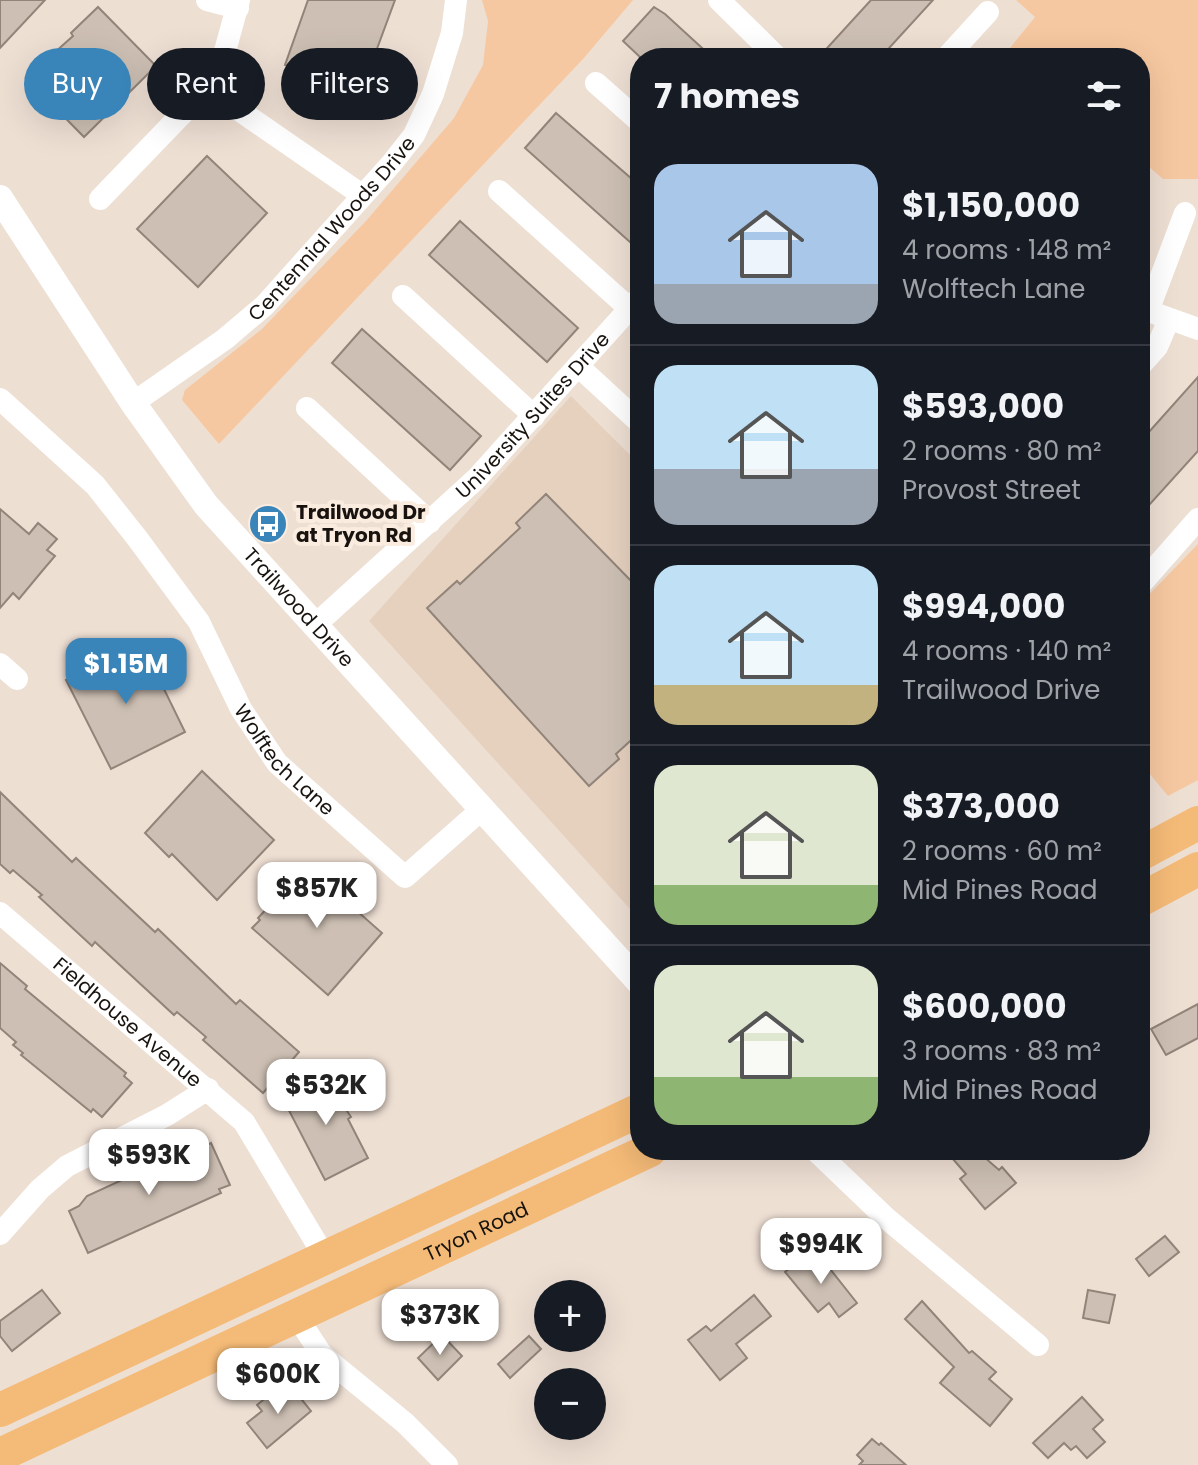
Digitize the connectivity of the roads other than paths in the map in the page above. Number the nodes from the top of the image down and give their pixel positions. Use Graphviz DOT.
graph roads {
  1 [pos="207,0"];
  2 [pos="456,0"];
  3 [pos="719,0"];
  4 [pos="238,4"];
  5 [pos="988,12"];
  6 [pos="226,48"];
  7 [pos="768,48"];
  8 [pos="955,48"];
  9 [pos="596,83"];
  10 [pos="630,113"];
  11 [pos="176,120"];
  12 [pos="253,120"];
  13 [pos="499,191"];
  14 [pos="362,195"];
  15 [pos="0,198"];
  16 [pos="100,199"];
  17 [pos="1185,213"];
  18 [pos="1150,295"];
  19 [pos="403,296"];
  20 [pos="630,299"];
  21 [pos="630,309"];
  22 [pos="1150,311"];
  23 [pos="1169,319"];
  24 [pos="1198,329"];
  25 [pos="1150,355"];
  26 [pos="578,366"];
  27 [pos="0,399"];
  28 [pos="133,403"];
  29 [pos="307,408"];
  30 [pos="630,414"];
  31 [pos="534,416"];
  32 [pos="1198,519"];
  33 [pos="430,522"];
  34 [pos="1150,574"];
  35 [pos="314,626"];
  36 [pos="481,810"];
  37 [pos="1198,823"];
  38 [pos="1150,849"];
  39 [pos="1198,869"];
  40 [pos="1150,895"];
  41 [pos="0,913"];
  42 [pos="630,972"];
  43 [pos="208,1089"];
  44 [pos="630,1115"];
  45 [pos="630,1159"];
  46 [pos="825,1160"];
  47 [pos="0,1234"];
  48 [pos="326,1259"];
  49 [pos="297,1317"];
  50 [pos="1038,1345"];
  51 [pos="0,1410"];
  52 [pos="0,1455"];
  53 [pos="447,1465"];
  1 -- 4 [label="street"];
  2 -- 14 [label="street, Centennial Woods Drive"];
  3 -- 7 [label="street"];
  4 -- 6 [label="street"];
  5 -- 8 [label="street"];
  9 -- 10 [label="street"];
  11 -- 16 [label="street"];
  12 -- 14 [label="street"];
  13 -- 20 [label="street"];
  14 -- 28 [label="street, Centennial Woods Drive"];
  15 -- 28 [label="street, Trailwood Drive"];
  17 -- 18 [label="street"];
  19 -- 31 [label="street"];
  21 -- 26 [label="street, University Suites Drive"];
  22 -- 23 [label="street"];
  23 -- 24 [label="street"];
  23 -- 25 [label="street"];
  26 -- 30 [label="street"];
  26 -- 31 [label="street, University Suites Drive"];
  27 -- 36 [label="street, Wolftech Lane"];
  28 -- 35 [label="street, Trailwood Drive"];
  29 -- 33 [label="street"];
  31 -- 33 [label="street, University Suites Drive"];
  32 -- 34 [label="street"];
  33 -- 35 [label="street, University Suites Drive"];
  35 -- 36 [label="street, Trailwood Drive"];
  36 -- 42 [label="street, Trailwood Drive"];
  37 -- 38 [label="main road"];
  39 -- 40 [label="main road"];
  41 -- 43 [label="street, Fieldhouse Avenue"];
  43 -- 47 [label="street"];
  43 -- 48 [label="street, Fieldhouse Avenue"];
  44 -- 48 [label="main road, Tryon Road"];
  45 -- 49 [label="main road, Tryon Road"];
  46 -- 50 [label="street"];
  48 -- 51 [label="main road, Tryon Road"];
  49 -- 52 [label="main road, Tryon Road"];
  49 -- 53 [label="street"];
}
